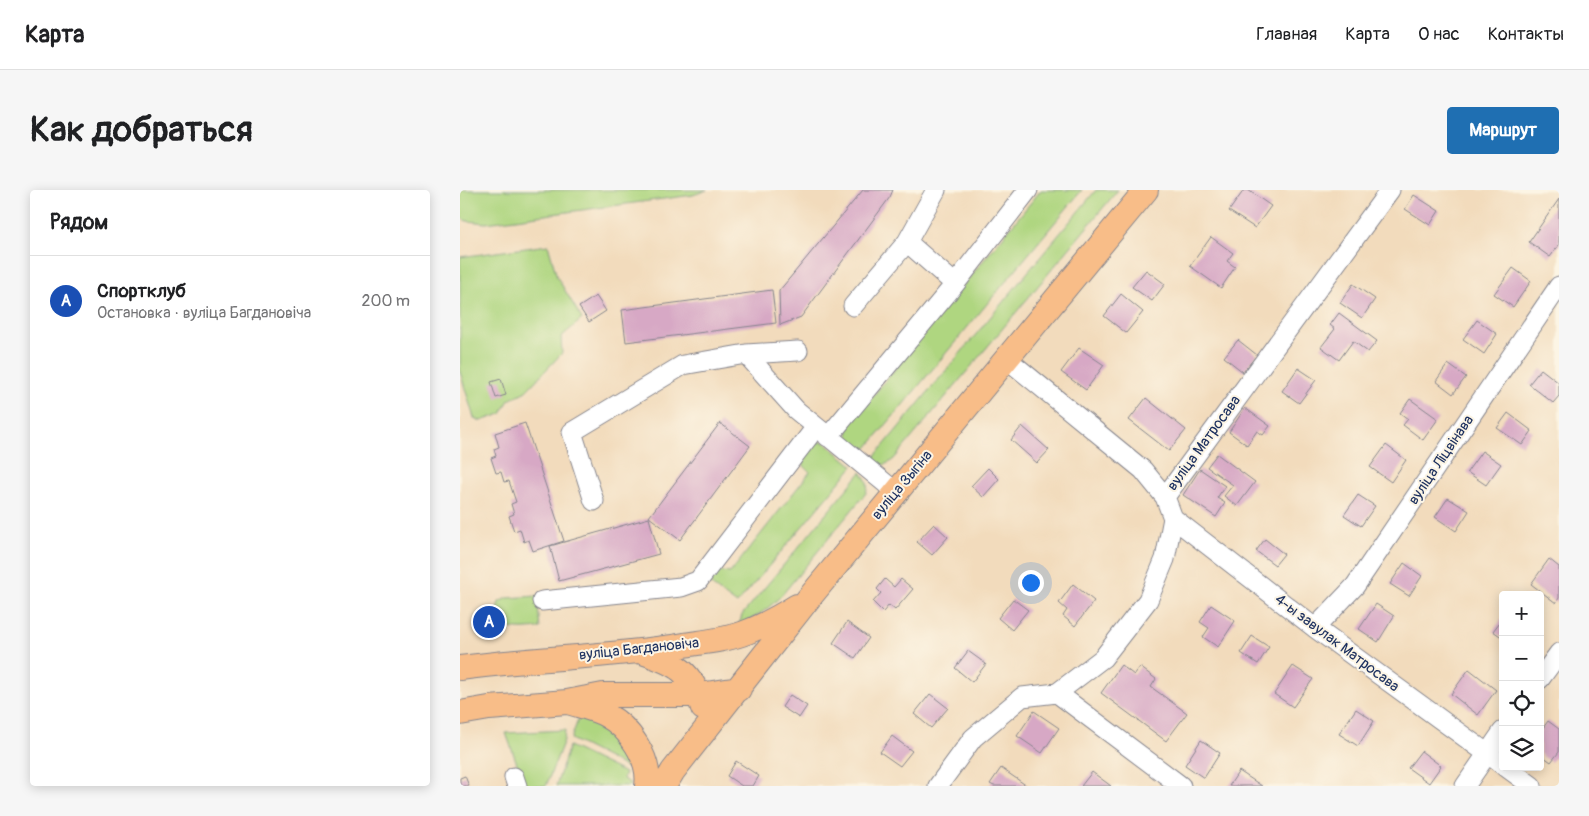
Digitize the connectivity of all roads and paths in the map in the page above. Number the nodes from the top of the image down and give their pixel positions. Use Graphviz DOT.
graph roads {
  1 [pos="936,190"];
  2 [pos="1028,190"];
  3 [pos="1146,190"];
  4 [pos="1390,190"];
  5 [pos="908,242"];
  6 [pos="955,284"];
  7 [pos="1559,286"];
  8 [pos="853,306"];
  9 [pos="798,351"];
  10 [pos="746,354"];
  11 [pos="1007,359"];
  12 [pos="822,432"];
  13 [pos="896,492"];
  14 [pos="1165,497"];
  15 [pos="594,501"];
  16 [pos="1173,518"];
  17 [pos="809,598"];
  18 [pos="542,601"];
  19 [pos="1316,628"];
  20 [pos="642,652"];
  21 [pos="1559,653"];
  22 [pos="460,668"];
  23 [pos="1544,674"];
  24 [pos="739,688"];
  25 [pos="1057,693"];
  26 [pos="700,696"];
  27 [pos="567,702"];
  28 [pos="460,713"];
  29 [pos="706,728"];
  30 [pos="1499,737"];
  31 [pos="1487,753"];
  32 [pos="1499,762"];
  33 [pos="1511,771"];
  34 [pos="647,786"];
  35 [pos="664,786"];
  36 [pos="938,786"];
  37 [pos="1181,786"];
  38 [pos="1465,786"];
  39 [pos="1532,786"];
  1 -- 5 [label="street"];
  2 -- 6 [label="street"];
  3 -- 11 [label="main road, вуліца Зыгіна"];
  4 -- 14 [label="street, вуліца Матросава"];
  5 -- 6 [label="street"];
  5 -- 8 [label="street"];
  6 -- 12 [label="street"];
  7 -- 19 [label="street, вуліца Ліцвінава"];
  9 -- 10 [label="street"];
  10 -- 12 [label="street"];
  10 -- 15 [label="street"];
  11 -- 13 [label="main road, вуліца Зыгіна"];
  11 -- 14 [label="street"];
  12 -- 13 [label="street"];
  12 -- 18 [label="street"];
  13 -- 17 [label="main road, вуліца Зыгіна"];
  14 -- 16 [label="street, вуліца Матросава"];
  16 -- 19 [label="street, 4-ы завулак Матросава"];
  16 -- 25 [label="street"];
  17 -- 20 [label="main road, вуліца Багдановіча"];
  17 -- 24 [label="main road, вуліца Зыгіна"];
  19 -- 31 [label="street, 4-ы завулак Матросава"];
  20 -- 22 [label="main road, вуліца Багдановіча"];
  20 -- 26 [label="main road"];
  21 -- 23 [label="street"];
  24 -- 26 [label="main road"];
  24 -- 29 [label="main road, вуліца Зыгіна"];
  25 -- 36 [label="street"];
  25 -- 37 [label="street"];
  26 -- 27 [label="main road"];
  26 -- 29 [label="main road"];
  27 -- 28 [label="main road"];
  27 -- 34 [label="main road"];
  29 -- 35 [label="main road, вуліца Зыгіна"];
  30 -- 31 [label="street"];
  31 -- 32 [label="street, 4-ы завулак Матросава"];
  31 -- 38 [label="street"];
  33 -- 39 [label="street"];
}
